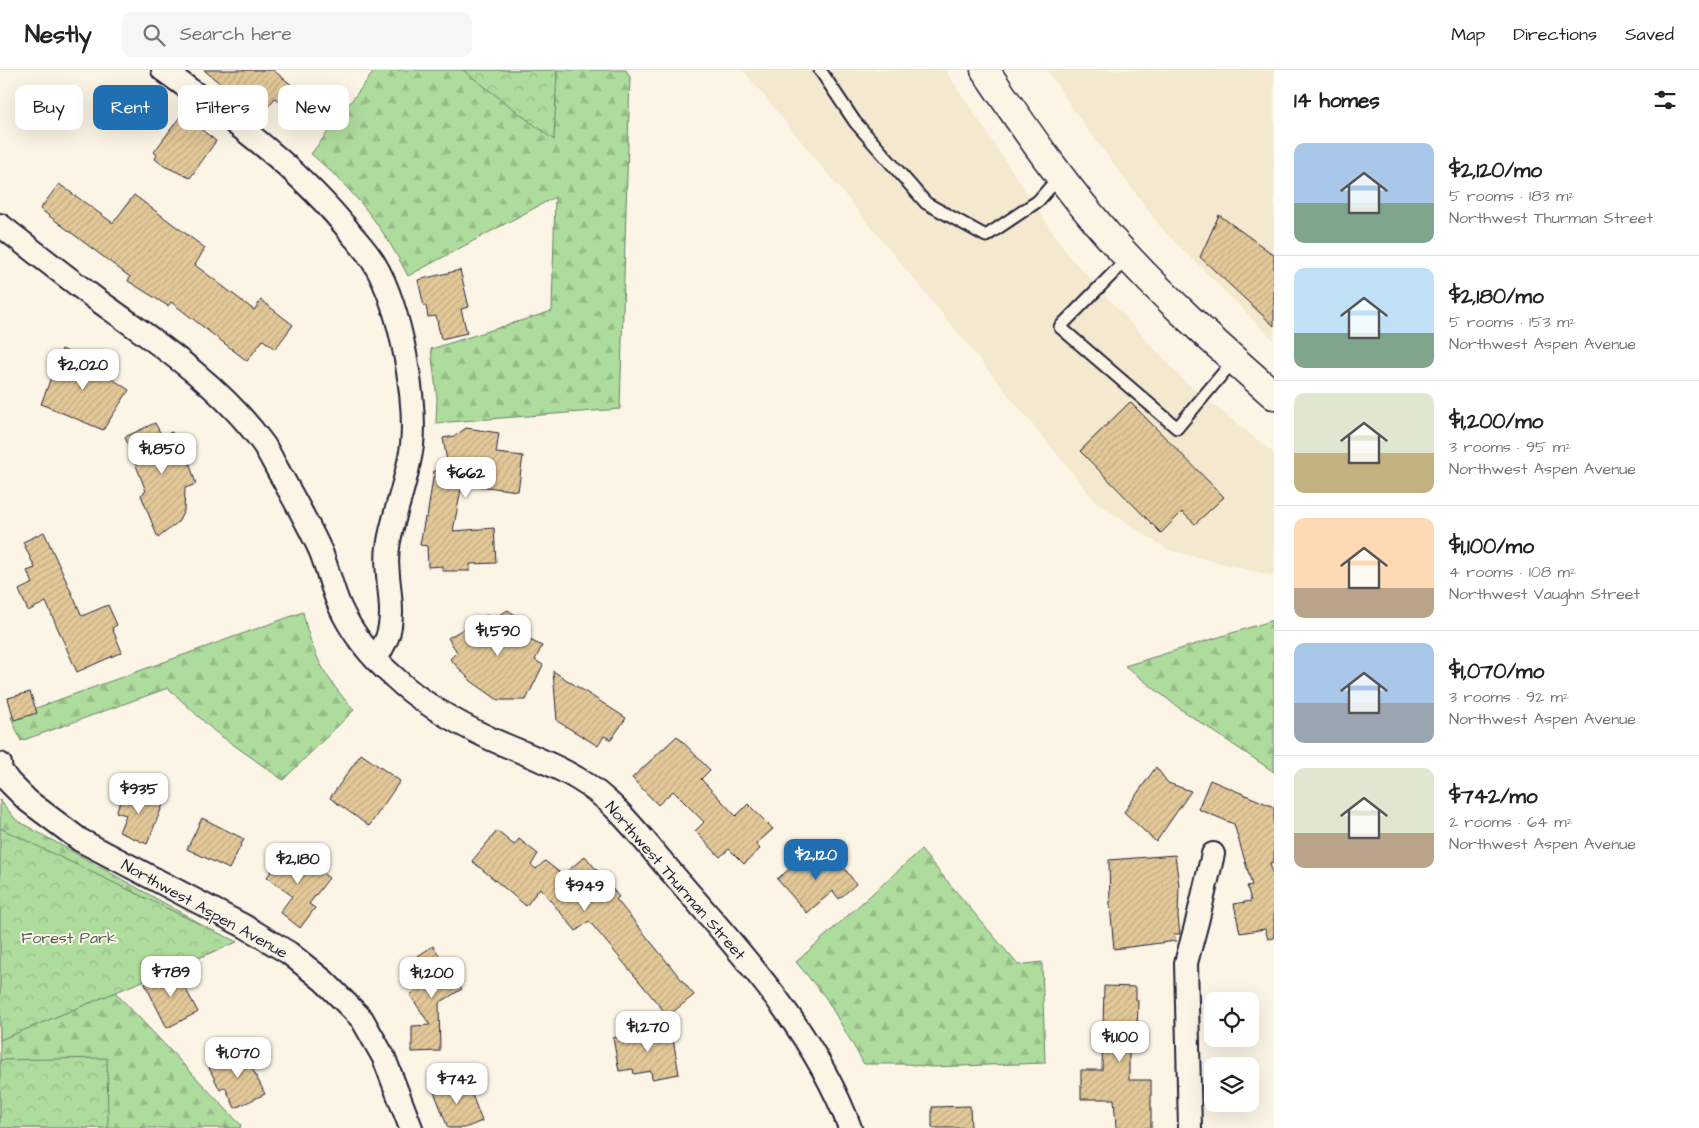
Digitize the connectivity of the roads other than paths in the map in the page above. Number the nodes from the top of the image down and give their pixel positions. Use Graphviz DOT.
graph roads {
  1 [pos="163,70"];
  2 [pos="820,70"];
  3 [pos="985,70"];
  4 [pos="1060,176"];
  5 [pos="0,225"];
  6 [pos="1129,257"];
  7 [pos="1234,360"];
  8 [pos="1274,395"];
  9 [pos="376,658"];
  10 [pos="0,764"];
  11 [pos="1213,854"];
  12 [pos="411,1128"];
  13 [pos="850,1128"];
  14 [pos="1190,1128"];
  1 -- 9 [label="street"];
  2 -- 4 [label="lane"];
  3 -- 4 [label="main road"];
  4 -- 6 [label="main road"];
  5 -- 9 [label="street, Northwest Thurman Street"];
  6 -- 7 [label="main road"];
  6 -- 7 [label="lane"];
  7 -- 8 [label="main road"];
  9 -- 13 [label="street, Northwest Thurman Street"];
  10 -- 12 [label="street, Northwest Aspen Avenue"];
  11 -- 14 [label="street"];
}
